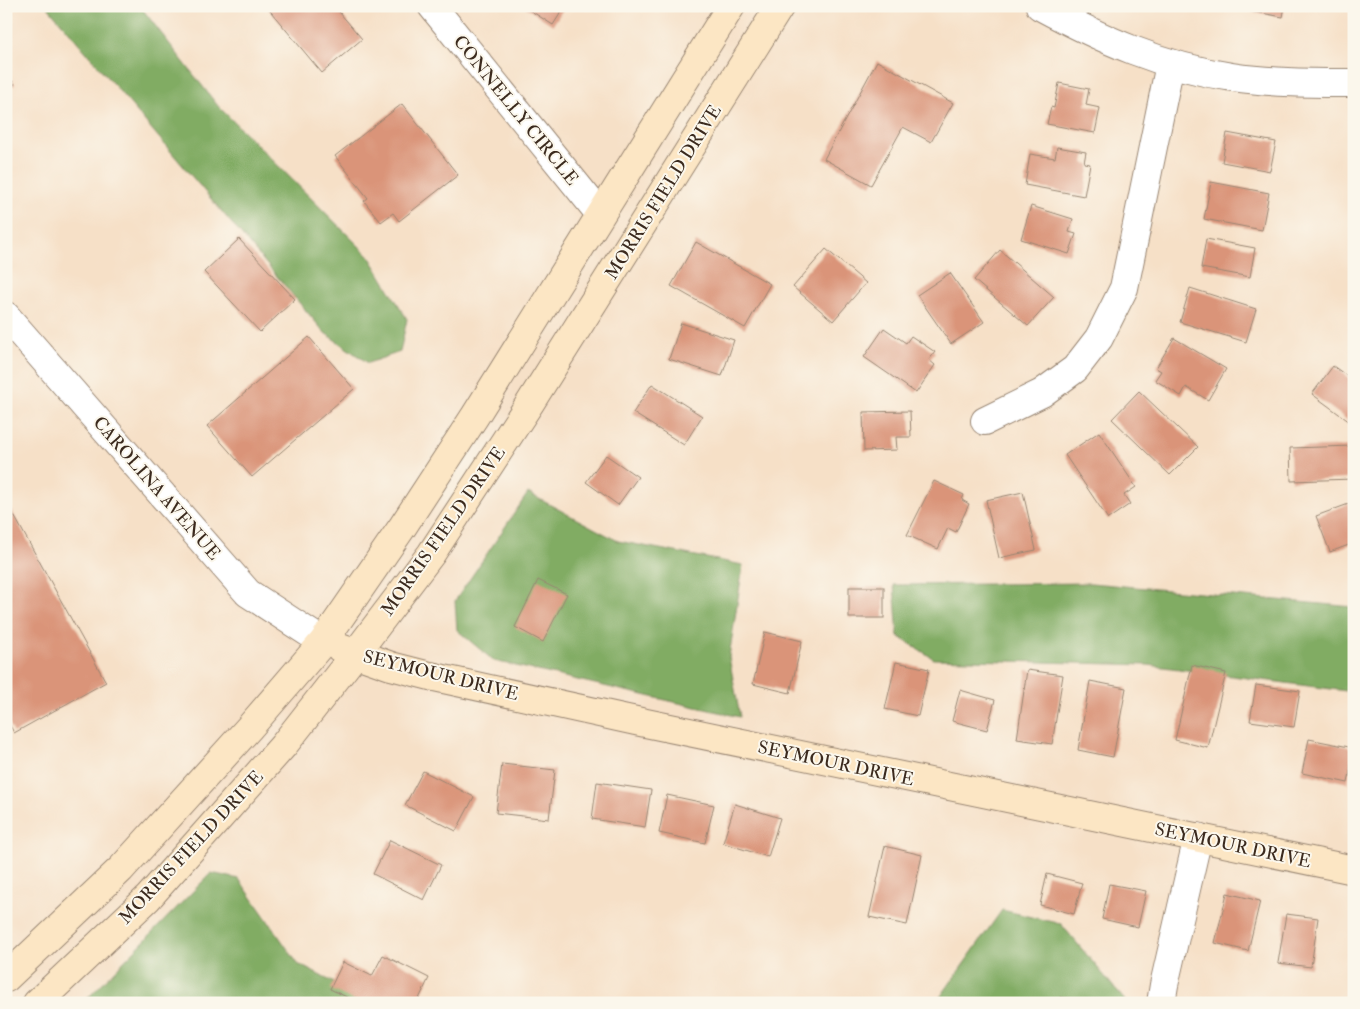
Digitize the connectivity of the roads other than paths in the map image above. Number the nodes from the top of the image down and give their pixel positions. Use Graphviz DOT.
graph roads {
  1 [pos="432,6"];
  2 [pos="731,6"];
  3 [pos="780,6"];
  4 [pos="1040,6"];
  5 [pos="1170,64"];
  6 [pos="1354,84"];
  7 [pos="600,214"];
  8 [pos="6,316"];
  9 [pos="985,421"];
  10 [pos="323,642"];
  11 [pos="356,653"];
  12 [pos="1198,837"];
  13 [pos="1354,870"];
  14 [pos="6,978"];
  15 [pos="36,1003"];
  16 [pos="1161,1003"];
  1 -- 7 [label="street, CONNELLY CIRCLE"];
  2 -- 7 [label="street, MORRIS FIELD DRIVE"];
  3 -- 11 [label="street, MORRIS FIELD DRIVE"];
  4 -- 5 [label="street"];
  5 -- 6 [label="street"];
  5 -- 9 [label="street"];
  7 -- 10 [label="street, MORRIS FIELD DRIVE"];
  8 -- 10 [label="street, CAROLINA AVENUE"];
  10 -- 11 [label="street, SEYMOUR DRIVE"];
  10 -- 14 [label="street, MORRIS FIELD DRIVE"];
  11 -- 12 [label="street, SEYMOUR DRIVE"];
  11 -- 15 [label="street, MORRIS FIELD DRIVE"];
  12 -- 13 [label="street, SEYMOUR DRIVE"];
  12 -- 16 [label="street"];
}
